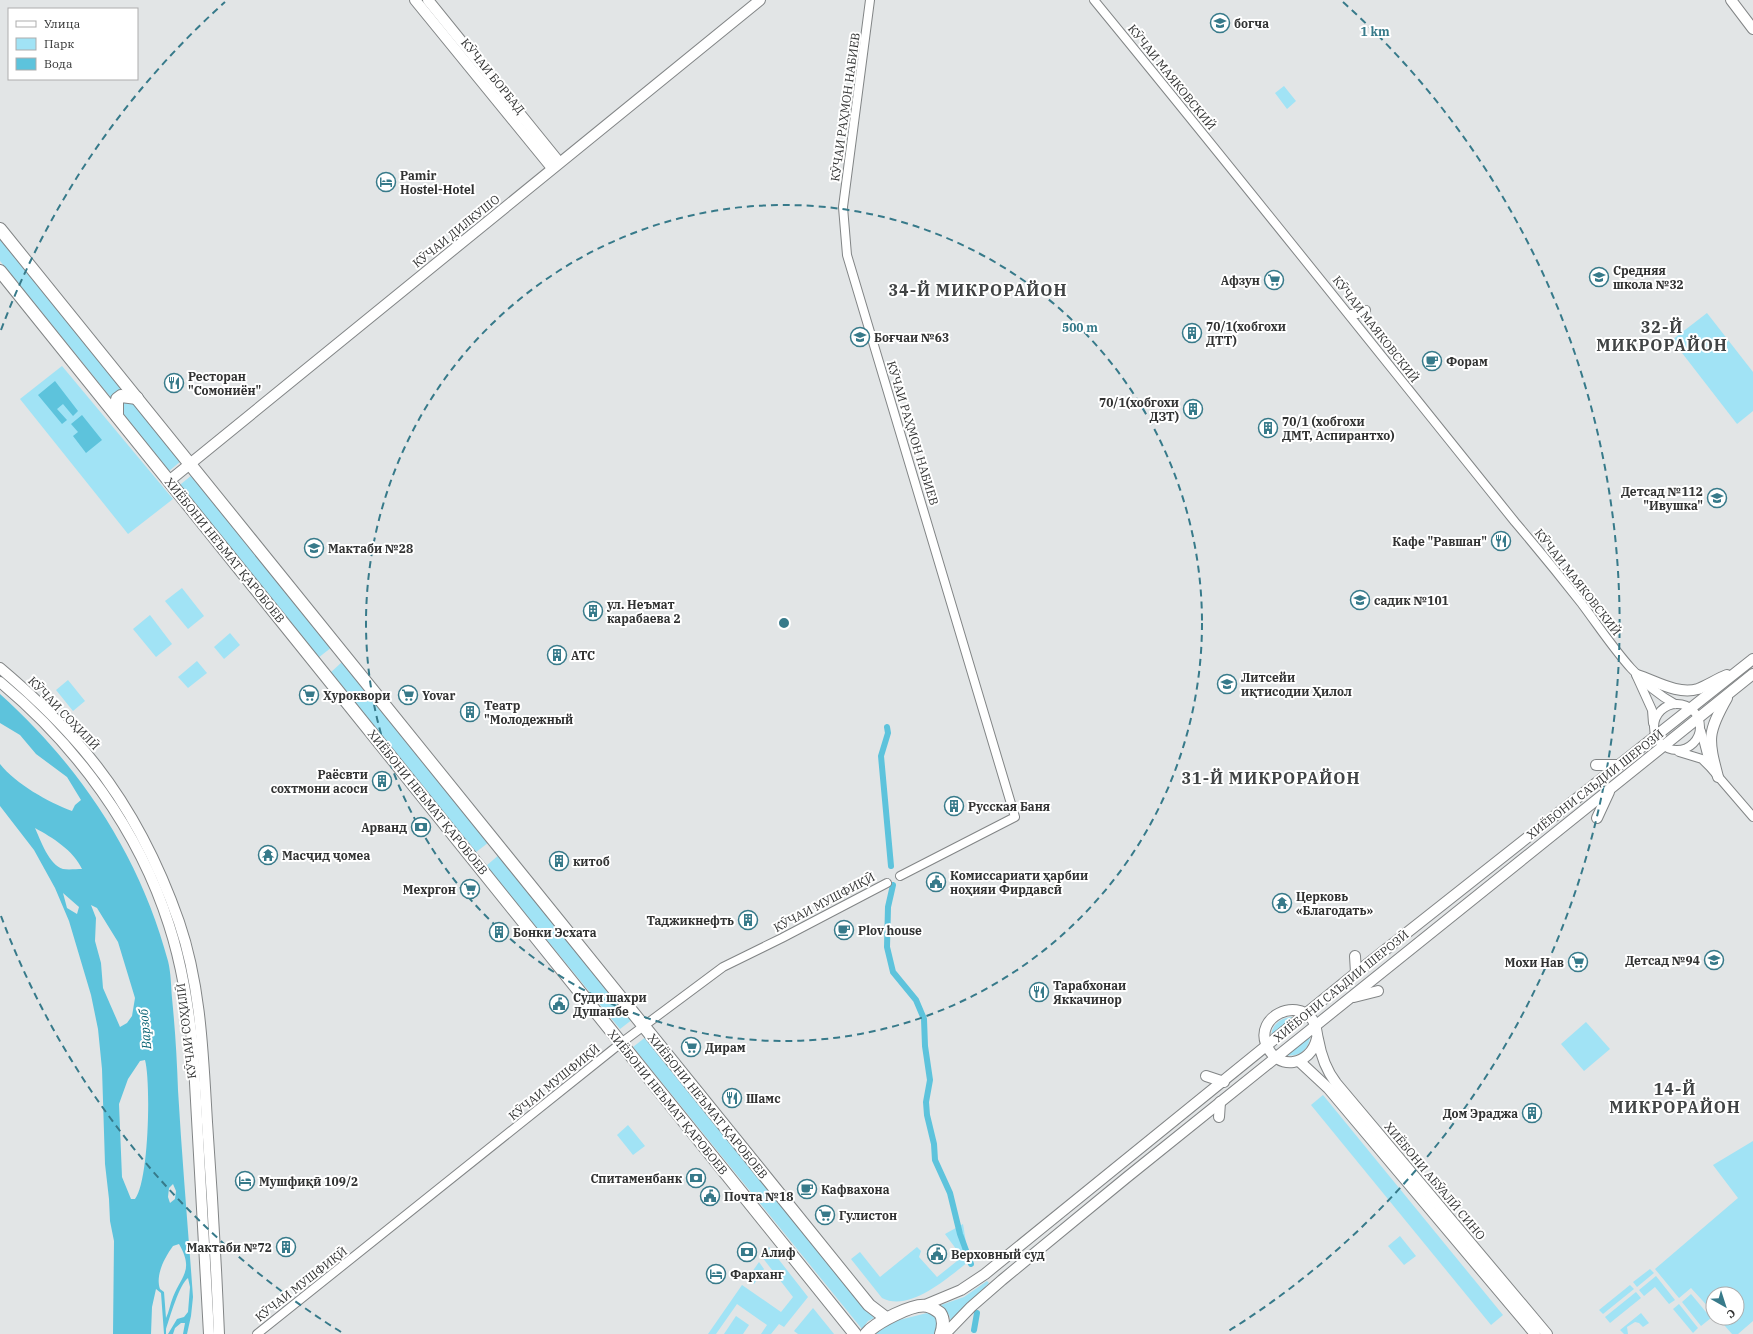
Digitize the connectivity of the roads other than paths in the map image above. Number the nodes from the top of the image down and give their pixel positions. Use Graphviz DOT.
graph roads {
  1 [pos="415,0"];
  2 [pos="428,0"];
  3 [pos="760,0"];
  4 [pos="870,0"];
  5 [pos="1094,0"];
  6 [pos="1730,0"];
  7 [pos="1753,29"];
  8 [pos="556,165"];
  9 [pos="0,229"];
  10 [pos="0,271"];
  11 [pos="1366,310"];
  12 [pos="1349,314"];
  13 [pos="137,398"];
  14 [pos="117,416"];
  15 [pos="190,464"];
  16 [pos="169,481"];
  17 [pos="1753,659"];
  18 [pos="0,668"];
  19 [pos="1740,670"];
  20 [pos="1753,674"];
  21 [pos="1636,675"];
  22 [pos="0,682"];
  23 [pos="1730,693"];
  24 [pos="1675,704"];
  25 [pos="1692,709"];
  26 [pos="1699,718"];
  27 [pos="1701,730"];
  28 [pos="1655,732"];
  29 [pos="1663,746"];
  30 [pos="1677,751"];
  31 [pos="1596,765"];
  32 [pos="1619,765"];
  33 [pos="1710,767"];
  34 [pos="1718,777"];
  35 [pos="1610,791"];
  36 [pos="1753,817"];
  37 [pos="1598,818"];
  38 [pos="900,876"];
  39 [pos="887,882"];
  40 [pos="1355,956"];
  41 [pos="1356,973"];
  42 [pos="1378,991"];
  43 [pos="1350,998"];
  44 [pos="1306,1014"];
  45 [pos="643,1026"];
  46 [pos="1316,1026"];
  47 [pos="1318,1038"];
  48 [pos="621,1043"];
  49 [pos="1267,1047"];
  50 [pos="1276,1058"];
  51 [pos="1299,1061"];
  52 [pos="1206,1076"];
  53 [pos="1224,1082"];
  54 [pos="1220,1102"];
  55 [pos="1219,1117"];
  56 [pos="925,1305"];
  57 [pos="886,1318"];
  58 [pos="209,1334"];
  59 [pos="219,1334"];
  60 [pos="257,1334"];
  61 [pos="855,1334"];
  62 [pos="866,1334"];
  63 [pos="941,1334"];
  64 [pos="945,1334"];
  65 [pos="1535,1334"];
  66 [pos="1547,1334"];
  1 -- 8 [label="main road, КӮЧАИ БОРБАД"];
  2 -- 8 [label="main road, КӮЧАИ БОРБАД"];
  3 -- 8 [label="main road, КӮЧАИ ДИЛКУШО"];
  4 -- 38 [label="street, КӮЧАИ РАҲМОН НАБИЕВ"];
  5 -- 12 [label="street, КӮЧАИ МАЯКОВСКИЙ"];
  6 -- 7 [label="main road"];
  8 -- 15 [label="main road, КӮЧАИ ДИЛКУШО"];
  9 -- 13 [label="highway"];
  10 -- 14 [label="highway, ХИЁБОНИ НЕЪМАТ ҚАРОБОЕВ"];
  11 -- 12 [label="street"];
  12 -- 21 [label="street, КӮЧАИ МАЯКОВСКИЙ"];
  13 -- 14 [label="highway"];
  13 -- 15 [label="highway"];
  14 -- 16 [label="highway, ХИЁБОНИ НЕЪМАТ ҚАРОБОЕВ"];
  15 -- 16 [label="main road, КӮЧАИ ДИЛКУШО"];
  15 -- 45 [label="highway, ХИЁБОНИ НЕЪМАТ ҚАРОБОЕВ"];
  16 -- 48 [label="highway, ХИЁБОНИ НЕЪМАТ ҚАРОБОЕВ"];
  17 -- 19 [label="main road, ХИЁБОНИ САЪДИИ ШЕРОЗӢ"];
  18 -- 59 [label="main road, КӮЧАИ СОҲИЛӢ"];
  19 -- 21 [label="main road"];
  19 -- 25 [label="main road, ХИЁБОНИ САЪДИИ ШЕРОЗӢ"];
  20 -- 23 [label="main road, ХИЁБОНИ САЪДИИ ШЕРОЗӢ"];
  21 -- 24 [label="street, КӮЧАИ МАЯКОВСКИЙ"];
  21 -- 28 [label="street, КӮЧАИ МАЯКОВСКИЙ"];
  22 -- 58 [label="main road, КӮЧАИ СОҲИЛӢ"];
  23 -- 26 [label="main road, ХИЁБОНИ САЪДИИ ШЕРОЗӢ"];
  23 -- 34 [label="main road"];
  24 -- 25 [label="street, КӮЧАИ МАЯКОВСКИЙ"];
  24 -- 28 [label="street"];
  25 -- 26 [label="street"];
  25 -- 28 [label="main road, ХИЁБОНИ САЪДИИ ШЕРОЗӢ"];
  26 -- 27 [label="street"];
  26 -- 29 [label="main road, ХИЁБОНИ САЪДИИ ШЕРОЗӢ"];
  27 -- 30 [label="street"];
  27 -- 33 [label="street"];
  28 -- 29 [label="street, КӮЧАИ МАЯКОВСКИЙ"];
  28 -- 32 [label="main road, ХИЁБОНИ САЪДИИ ШЕРОЗӢ"];
  29 -- 30 [label="street"];
  29 -- 35 [label="main road, ХИЁБОНИ САЪДИИ ШЕРОЗӢ"];
  30 -- 33 [label="street"];
  31 -- 32 [label="main road"];
  32 -- 41 [label="main road, ХИЁБОНИ САЪДИИ ШЕРОЗӢ"];
  33 -- 34 [label="street"];
  34 -- 36 [label="street"];
  35 -- 37 [label="main road"];
  35 -- 43 [label="main road, ХИЁБОНИ САЪДИИ ШЕРОЗӢ"];
  39 -- 45 [label="street, КӮЧАИ МУШФИҚӢ"];
  40 -- 41 [label="main road"];
  41 -- 44 [label="main road, ХИЁБОНИ САЪДИИ ШЕРОЗӢ"];
  42 -- 43 [label="main road"];
  43 -- 46 [label="main road, ХИЁБОНИ САЪДИИ ШЕРОЗӢ"];
  44 -- 46 [label="main road"];
  44 -- 49 [label="main road, ХИЁБОНИ САЪДИИ ШЕРОЗӢ"];
  44 -- 49 [label="main road"];
  45 -- 48 [label="street, КӮЧАИ МУШФИҚӢ"];
  45 -- 57 [label="highway, ХИЁБОНИ НЕЪМАТ ҚАРОБОЕВ"];
  46 -- 47 [label="main road, ХИЁБОНИ АБӮАЛӢ СИНО"];
  46 -- 50 [label="main road, ХИЁБОНИ САЪДИИ ШЕРОЗӢ"];
  47 -- 51 [label="main road"];
  47 -- 66 [label="main road, ХИЁБОНИ АБӮАЛӢ СИНО"];
  48 -- 60 [label="street, КӮЧАИ МУШФИҚӢ"];
  48 -- 61 [label="highway, ХИЁБОНИ НЕЪМАТ ҚАРОБОЕВ"];
  49 -- 50 [label="main road"];
  49 -- 53 [label="main road, ХИЁБОНИ САЪДИИ ШЕРОЗӢ"];
  50 -- 51 [label="main road"];
  50 -- 54 [label="main road, ХИЁБОНИ САЪДИИ ШЕРОЗӢ"];
  51 -- 65 [label="main road, ХИЁБОНИ АБӮАЛӢ СИНО"];
  52 -- 53 [label="main road"];
  53 -- 56 [label="main road, ХИЁБОНИ САЪДИИ ШЕРОЗӢ"];
  54 -- 55 [label="main road"];
  54 -- 64 [label="main road, ХИЁБОНИ САЪДИИ ШЕРОЗӢ"];
  56 -- 57 [label="highway, ХИЁБОНИ САЪДИИ ШЕРОЗӢ"];
  56 -- 63 [label="highway"];
  57 -- 62 [label="highway, ХИЁБОНИ САЪДИИ ШЕРОЗӢ"];
}
